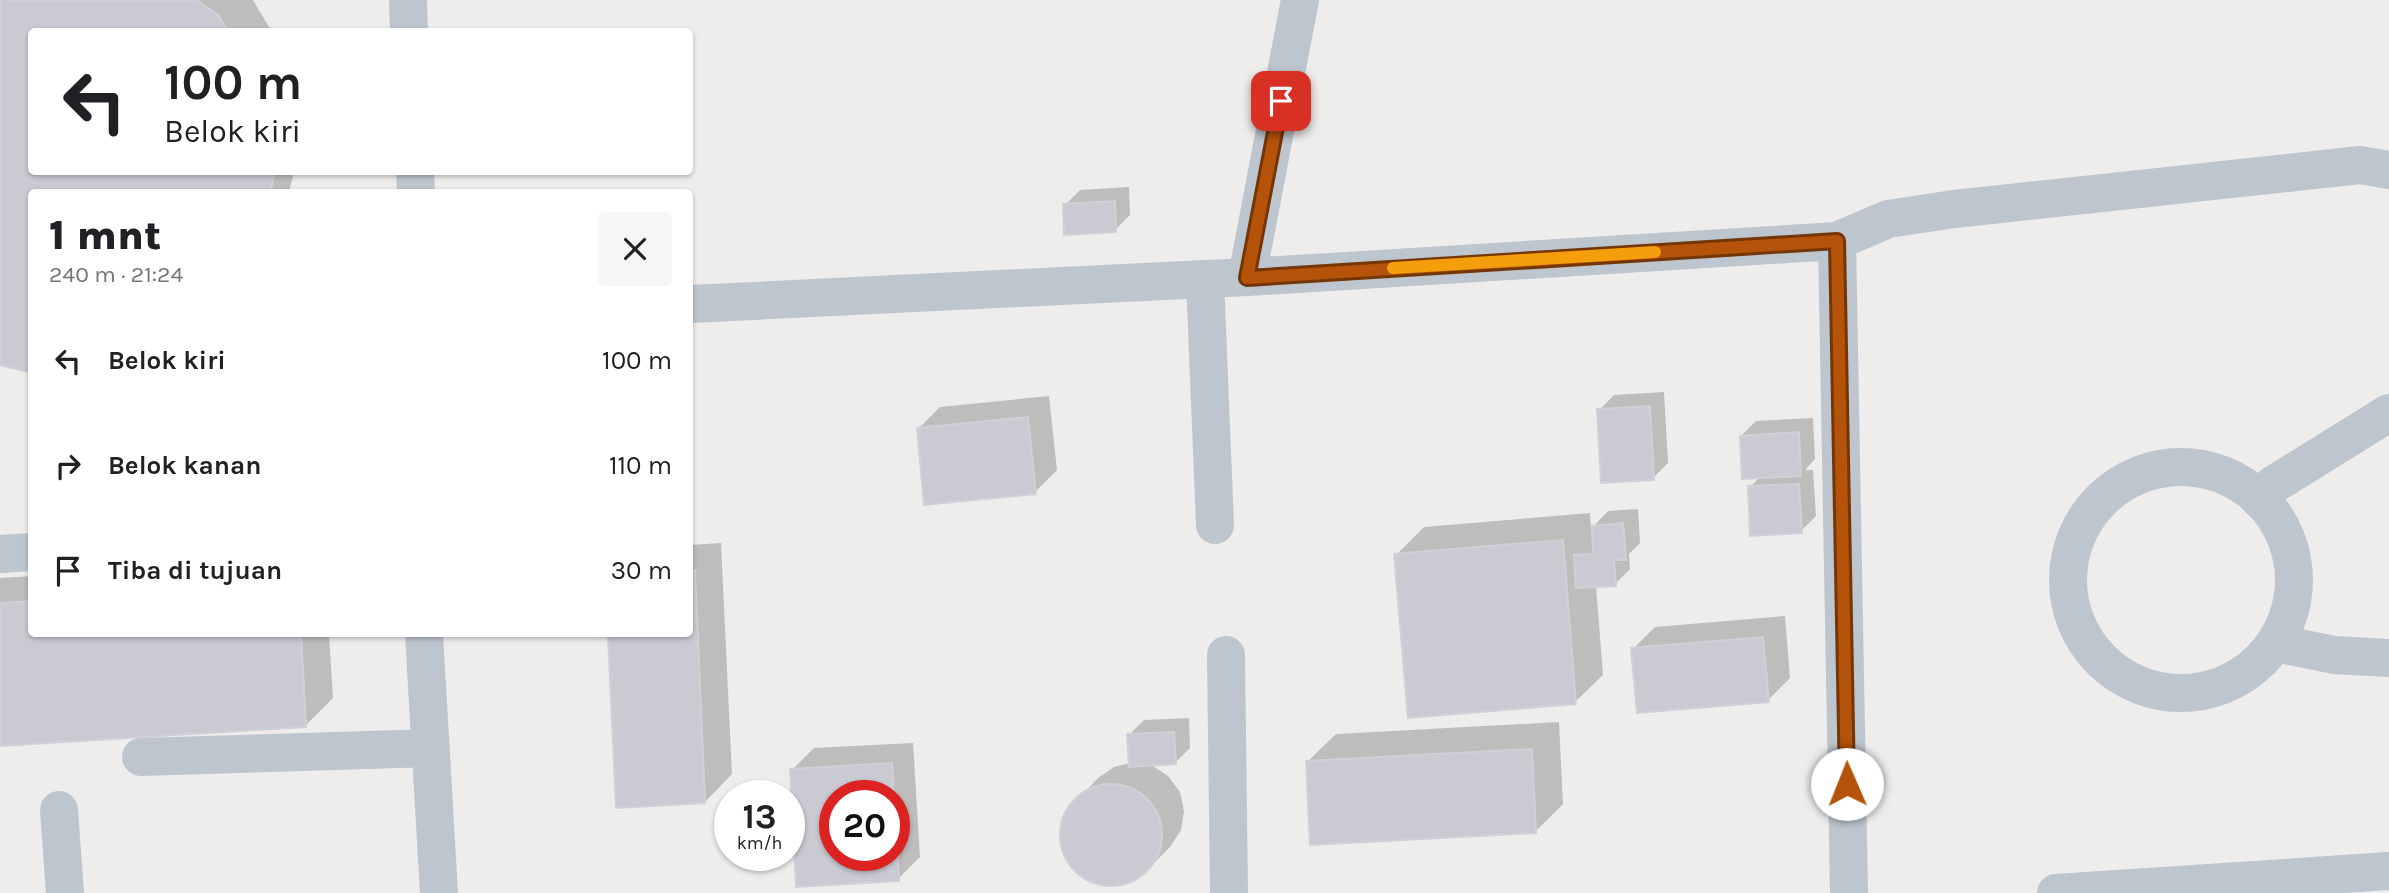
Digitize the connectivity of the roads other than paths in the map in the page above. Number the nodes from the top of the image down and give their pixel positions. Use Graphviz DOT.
graph roads {
  1 [pos="408,0"];
  2 [pos="1300,0"];
  3 [pos="409,28"];
  4 [pos="2389,170"];
  5 [pos="1837,241"];
  6 [pos="1247,278"];
  7 [pos="1205,279"];
  8 [pos="693,304"];
  9 [pos="2389,414"];
  10 [pos="2260,500"];
  11 [pos="1215,525"];
  12 [pos="28,552"];
  13 [pos="0,554"];
  14 [pos="424,637"];
  15 [pos="2276,643"];
  16 [pos="1226,655"];
  17 [pos="2389,657"];
  18 [pos="431,748"];
  19 [pos="141,757"];
  20 [pos="59,810"];
  21 [pos="2389,871"];
  22 [pos="65,893"];
  23 [pos="439,893"];
  24 [pos="1230,893"];
  25 [pos="1849,893"];
  26 [pos="2056,893"];
  1 -- 3 [label="lane"];
  2 -- 6 [label="lane"];
  4 -- 5 [label="lane"];
  5 -- 6 [label="lane"];
  5 -- 25 [label="lane"];
  6 -- 7 [label="lane"];
  7 -- 8 [label="lane"];
  7 -- 11 [label="lane"];
  9 -- 10 [label="lane"];
  10 -- 15 [label="lane"];
  10 -- 15 [label="lane"];
  12 -- 13 [label="lane"];
  14 -- 18 [label="lane"];
  15 -- 17 [label="lane"];
  16 -- 24 [label="lane"];
  18 -- 19 [label="lane"];
  18 -- 23 [label="lane"];
  20 -- 22 [label="lane"];
  21 -- 26 [label="lane"];
}
